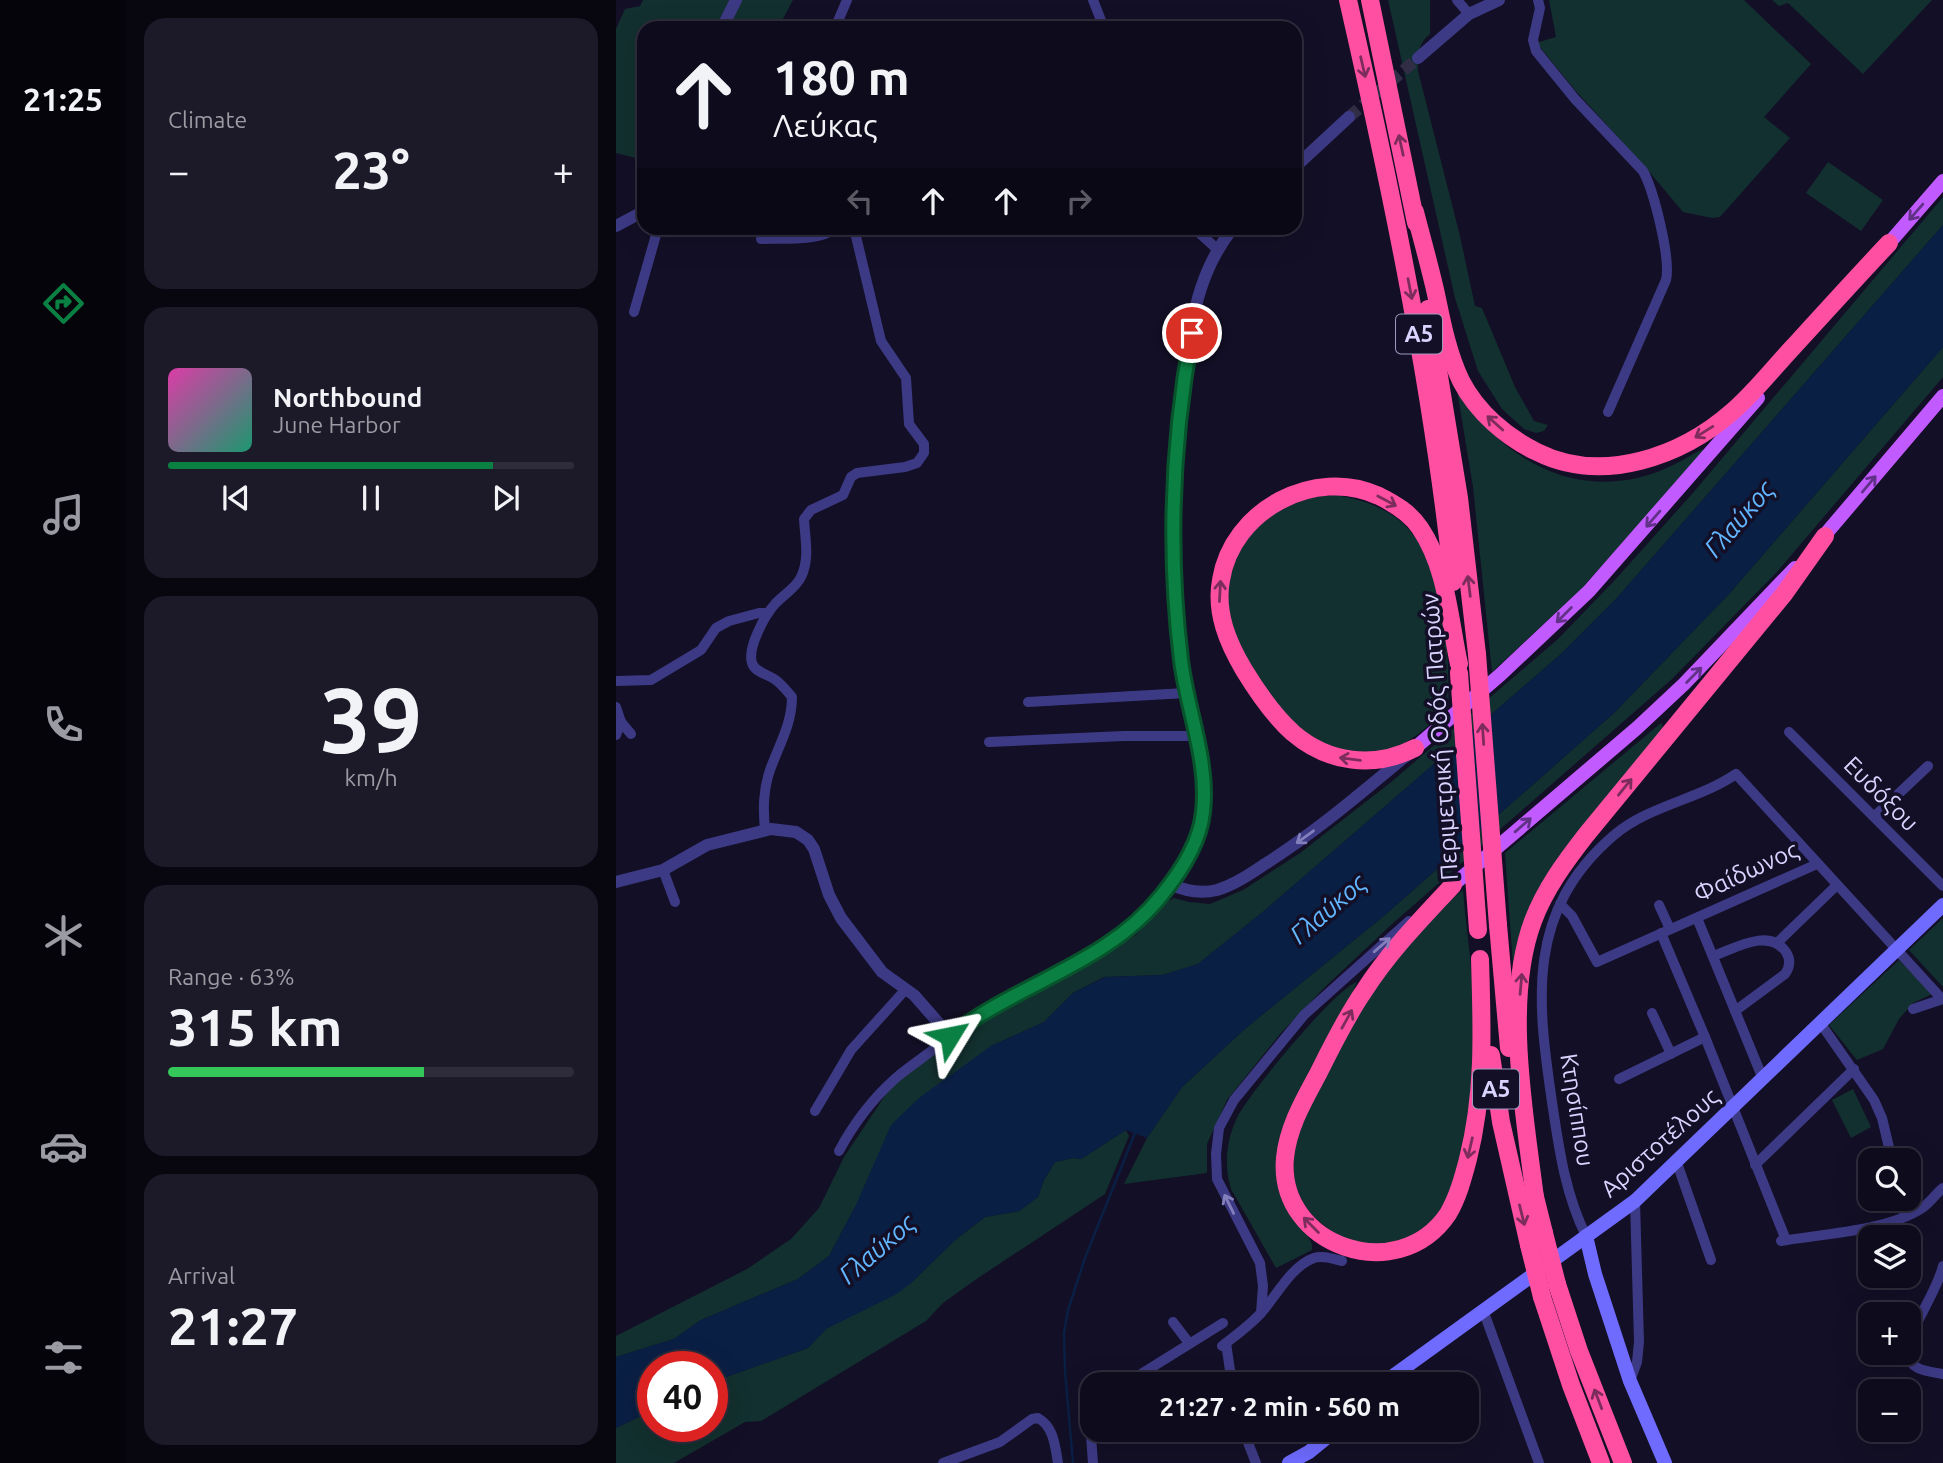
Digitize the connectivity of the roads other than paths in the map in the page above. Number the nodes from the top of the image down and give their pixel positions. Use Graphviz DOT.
graph roads {
  1 [pos="736,0"];
  2 [pos="847,0"];
  3 [pos="1093,0"];
  4 [pos="1348,0"];
  5 [pos="1370,0"];
  6 [pos="1457,0"];
  7 [pos="1499,0"];
  8 [pos="1538,0"];
  9 [pos="1469,14"];
  10 [pos="726,21"];
  11 [pos="838,21"];
  12 [pos="1101,21"];
  13 [pos="1418,58"];
  14 [pos="1349,117"];
  15 [pos="1302,161"];
  16 [pos="1943,181"];
  17 [pos="1415,212"];
  18 [pos="637,215"];
  19 [pos="616,226"];
  20 [pos="656,235"];
  21 [pos="821,235"];
  22 [pos="856,235"];
  23 [pos="1202,235"];
  24 [pos="1228,235"];
  25 [pos="761,239"];
  26 [pos="1889,243"];
  27 [pos="1218,250"];
  28 [pos="634,312"];
  29 [pos="1943,396"];
  30 [pos="1608,412"];
  31 [pos="1825,536"];
  32 [pos="768,613"];
  33 [pos="1459,668"];
  34 [pos="616,681"];
  35 [pos="1186,694"];
  36 [pos="1028,702"];
  37 [pos="616,707"];
  38 [pos="621,722"];
  39 [pos="1789,732"];
  40 [pos="631,734"];
  41 [pos="616,735"];
  42 [pos="1196,736"];
  43 [pos="989,743"];
  44 [pos="1415,748"];
  45 [pos="1928,766"];
  46 [pos="1875,816"];
  47 [pos="1635,821"];
  48 [pos="765,831"];
  49 [pos="1817,863"];
  50 [pos="663,870"];
  51 [pos="616,882"];
  52 [pos="1170,884"];
  53 [pos="1837,885"];
  54 [pos="1453,886"];
  55 [pos="1943,886"];
  56 [pos="675,902"];
  57 [pos="1560,904"];
  58 [pos="1659,905"];
  59 [pos="1943,905"];
  60 [pos="1697,918"];
  61 [pos="1666,931"];
  62 [pos="1777,943"];
  63 [pos="1897,949"];
  64 [pos="1713,956"];
  65 [pos="1480,959"];
  66 [pos="906,989"];
  67 [pos="1943,999"];
  68 [pos="1913,1009"];
  69 [pos="1735,1011"];
  70 [pos="1651,1013"];
  71 [pos="1821,1024"];
  72 [pos="950,1036"];
  73 [pos="1705,1037"];
  74 [pos="1671,1054"];
  75 [pos="1854,1069"];
  76 [pos="1619,1079"];
  77 [pos="1763,1079"];
  78 [pos="1733,1108"];
  79 [pos="815,1111"];
  80 [pos="1889,1148"];
  81 [pos="839,1152"];
  82 [pos="1677,1163"];
  83 [pos="1755,1165"];
  84 [pos="1943,1188"];
  85 [pos="1535,1198"];
  86 [pos="1635,1201"];
  87 [pos="1904,1211"];
  88 [pos="1905,1216"];
  89 [pos="1586,1236"];
  90 [pos="1711,1260"];
  91 [pos="1342,1261"];
  92 [pos="1943,1266"];
  93 [pos="1483,1310"];
  94 [pos="1921,1312"];
  95 [pos="1261,1313"];
  96 [pos="1173,1322"];
  97 [pos="1223,1323"];
  98 [pos="1189,1343"];
  99 [pos="1913,1365"];
  100 [pos="1144,1372"];
  101 [pos="1230,1372"];
  102 [pos="1398,1372"];
  103 [pos="1943,1374"];
  104 [pos="1630,1381"];
  105 [pos="1091,1442"];
  106 [pos="1248,1442"];
  107 [pos="1321,1442"];
  108 [pos="943,1463"];
  109 [pos="1058,1463"];
  110 [pos="1093,1463"];
  111 [pos="1256,1463"];
  112 [pos="1289,1463"];
  113 [pos="1539,1463"];
  114 [pos="1601,1463"];
  115 [pos="1623,1463"];
  116 [pos="1665,1463"];
  1 -- 10 [label="street"];
  2 -- 11 [label="street"];
  3 -- 12 [label="street"];
  4 -- 33 [label="highway, Περιμετρική Οδός Πατρών / Α5, one-way"];
  17 -- 5 [label="highway, Περιμετρική Οδός Πατρών / Α5, one-way"];
  6 -- 9 [label="street"];
  7 -- 9 [label="street"];
  8 -- 30 [label="street"];
  9 -- 13 [label="street"];
  14 -- 15 [label="street"];
  16 -- 26 [label="main road, one-way"];
  26 -- 17 [label="highway, one-way"];
  85 -- 17 [label="highway, Περιμετρική Οδός Πατρών / Α5, one-way, bridge"];
  18 -- 19 [label="street"];
  20 -- 28 [label="street"];
  21 -- 25 [label="street"];
  22 -- 32 [label="street"];
  23 -- 27 [label="street"];
  24 -- 27 [label="street"];
  26 -- 44 [label="main road, one-way"];
  27 -- 35 [label="street"];
  31 -- 29 [label="main road, one-way"];
  54 -- 31 [label="main road, one-way"];
  85 -- 31 [label="highway, one-way"];
  32 -- 34 [label="street"];
  32 -- 48 [label="street"];
  44 -- 33 [label="highway, one-way"];
  33 -- 65 [label="highway, Περιμετρική Οδός Πατρών / Α5, bridge"];
  35 -- 36 [label="street"];
  35 -- 42 [label="street"];
  37 -- 38 [label="street"];
  38 -- 40 [label="street"];
  38 -- 41 [label="street"];
  39 -- 46 [label="street, Ευδόξου"];
  42 -- 43 [label="street"];
  42 -- 52 [label="street"];
  44 -- 52 [label="street, one-way"];
  45 -- 46 [label="street"];
  46 -- 55 [label="street, Ευδόξου"];
  47 -- 49 [label="street, Φαίδωνος"];
  47 -- 57 [label="street, Κτησίππου"];
  48 -- 50 [label="street"];
  48 -- 66 [label="street"];
  49 -- 53 [label="street"];
  49 -- 60 [label="street, Φαίδωνος"];
  50 -- 51 [label="street"];
  50 -- 56 [label="street"];
  52 -- 72 [label="street"];
  53 -- 62 [label="street"];
  53 -- 63 [label="street"];
  65 -- 54 [label="highway, one-way"];
  95 -- 54 [label="street, one-way"];
  57 -- 61 [label="street, Φαίδωνος"];
  57 -- 89 [label="street, Κτησίππου"];
  58 -- 61 [label="street"];
  59 -- 63 [label="main road, Αριστοτέλους"];
  60 -- 61 [label="street, Φαίδωνος"];
  60 -- 64 [label="street"];
  61 -- 73 [label="street"];
  62 -- 64 [label="street"];
  62 -- 69 [label="street"];
  63 -- 67 [label="street"];
  63 -- 71 [label="main road, Αριστοτέλους"];
  64 -- 69 [label="street"];
  65 -- 114 [label="highway, Περιμετρική Οδός Πατρών / Α5, one-way, bridge"];
  66 -- 72 [label="street"];
  66 -- 79 [label="street"];
  67 -- 68 [label="street"];
  69 -- 77 [label="street"];
  70 -- 74 [label="street"];
  71 -- 75 [label="street"];
  71 -- 77 [label="main road, Αριστοτέλους"];
  72 -- 81 [label="street"];
  73 -- 74 [label="street"];
  73 -- 78 [label="street"];
  74 -- 76 [label="street"];
  75 -- 80 [label="street"];
  75 -- 83 [label="street"];
  77 -- 78 [label="main road, Αριστοτέλους"];
  78 -- 82 [label="main road, Αριστοτέλους"];
  78 -- 83 [label="street"];
  82 -- 86 [label="main road, Αριστοτέλους"];
  82 -- 90 [label="street"];
  83 -- 88 [label="street"];
  84 -- 88 [label="street"];
  115 -- 85 [label="highway, Περιμετρική Οδός Πατρών / Α5, one-way, bridge"];
  86 -- 89 [label="main road, Αριστοτέλους"];
  86 -- 104 [label="street"];
  87 -- 88 [label="street"];
  89 -- 93 [label="main road, Αριστοτέλους"];
  89 -- 104 [label="main road, Κτησίππου"];
  91 -- 95 [label="street"];
  92 -- 94 [label="street"];
  93 -- 102 [label="main road, Αριστοτέλους"];
  93 -- 113 [label="street"];
  95 -- 101 [label="street"];
  96 -- 98 [label="street"];
  97 -- 98 [label="street"];
  98 -- 100 [label="street"];
  99 -- 103 [label="street"];
  104 -- 116 [label="main road, Κτησίππου"];
  105 -- 110 [label="street"];
  106 -- 111 [label="street"];
  107 -- 112 [label="main road"];
  108 -- 109 [label="street"];
}
